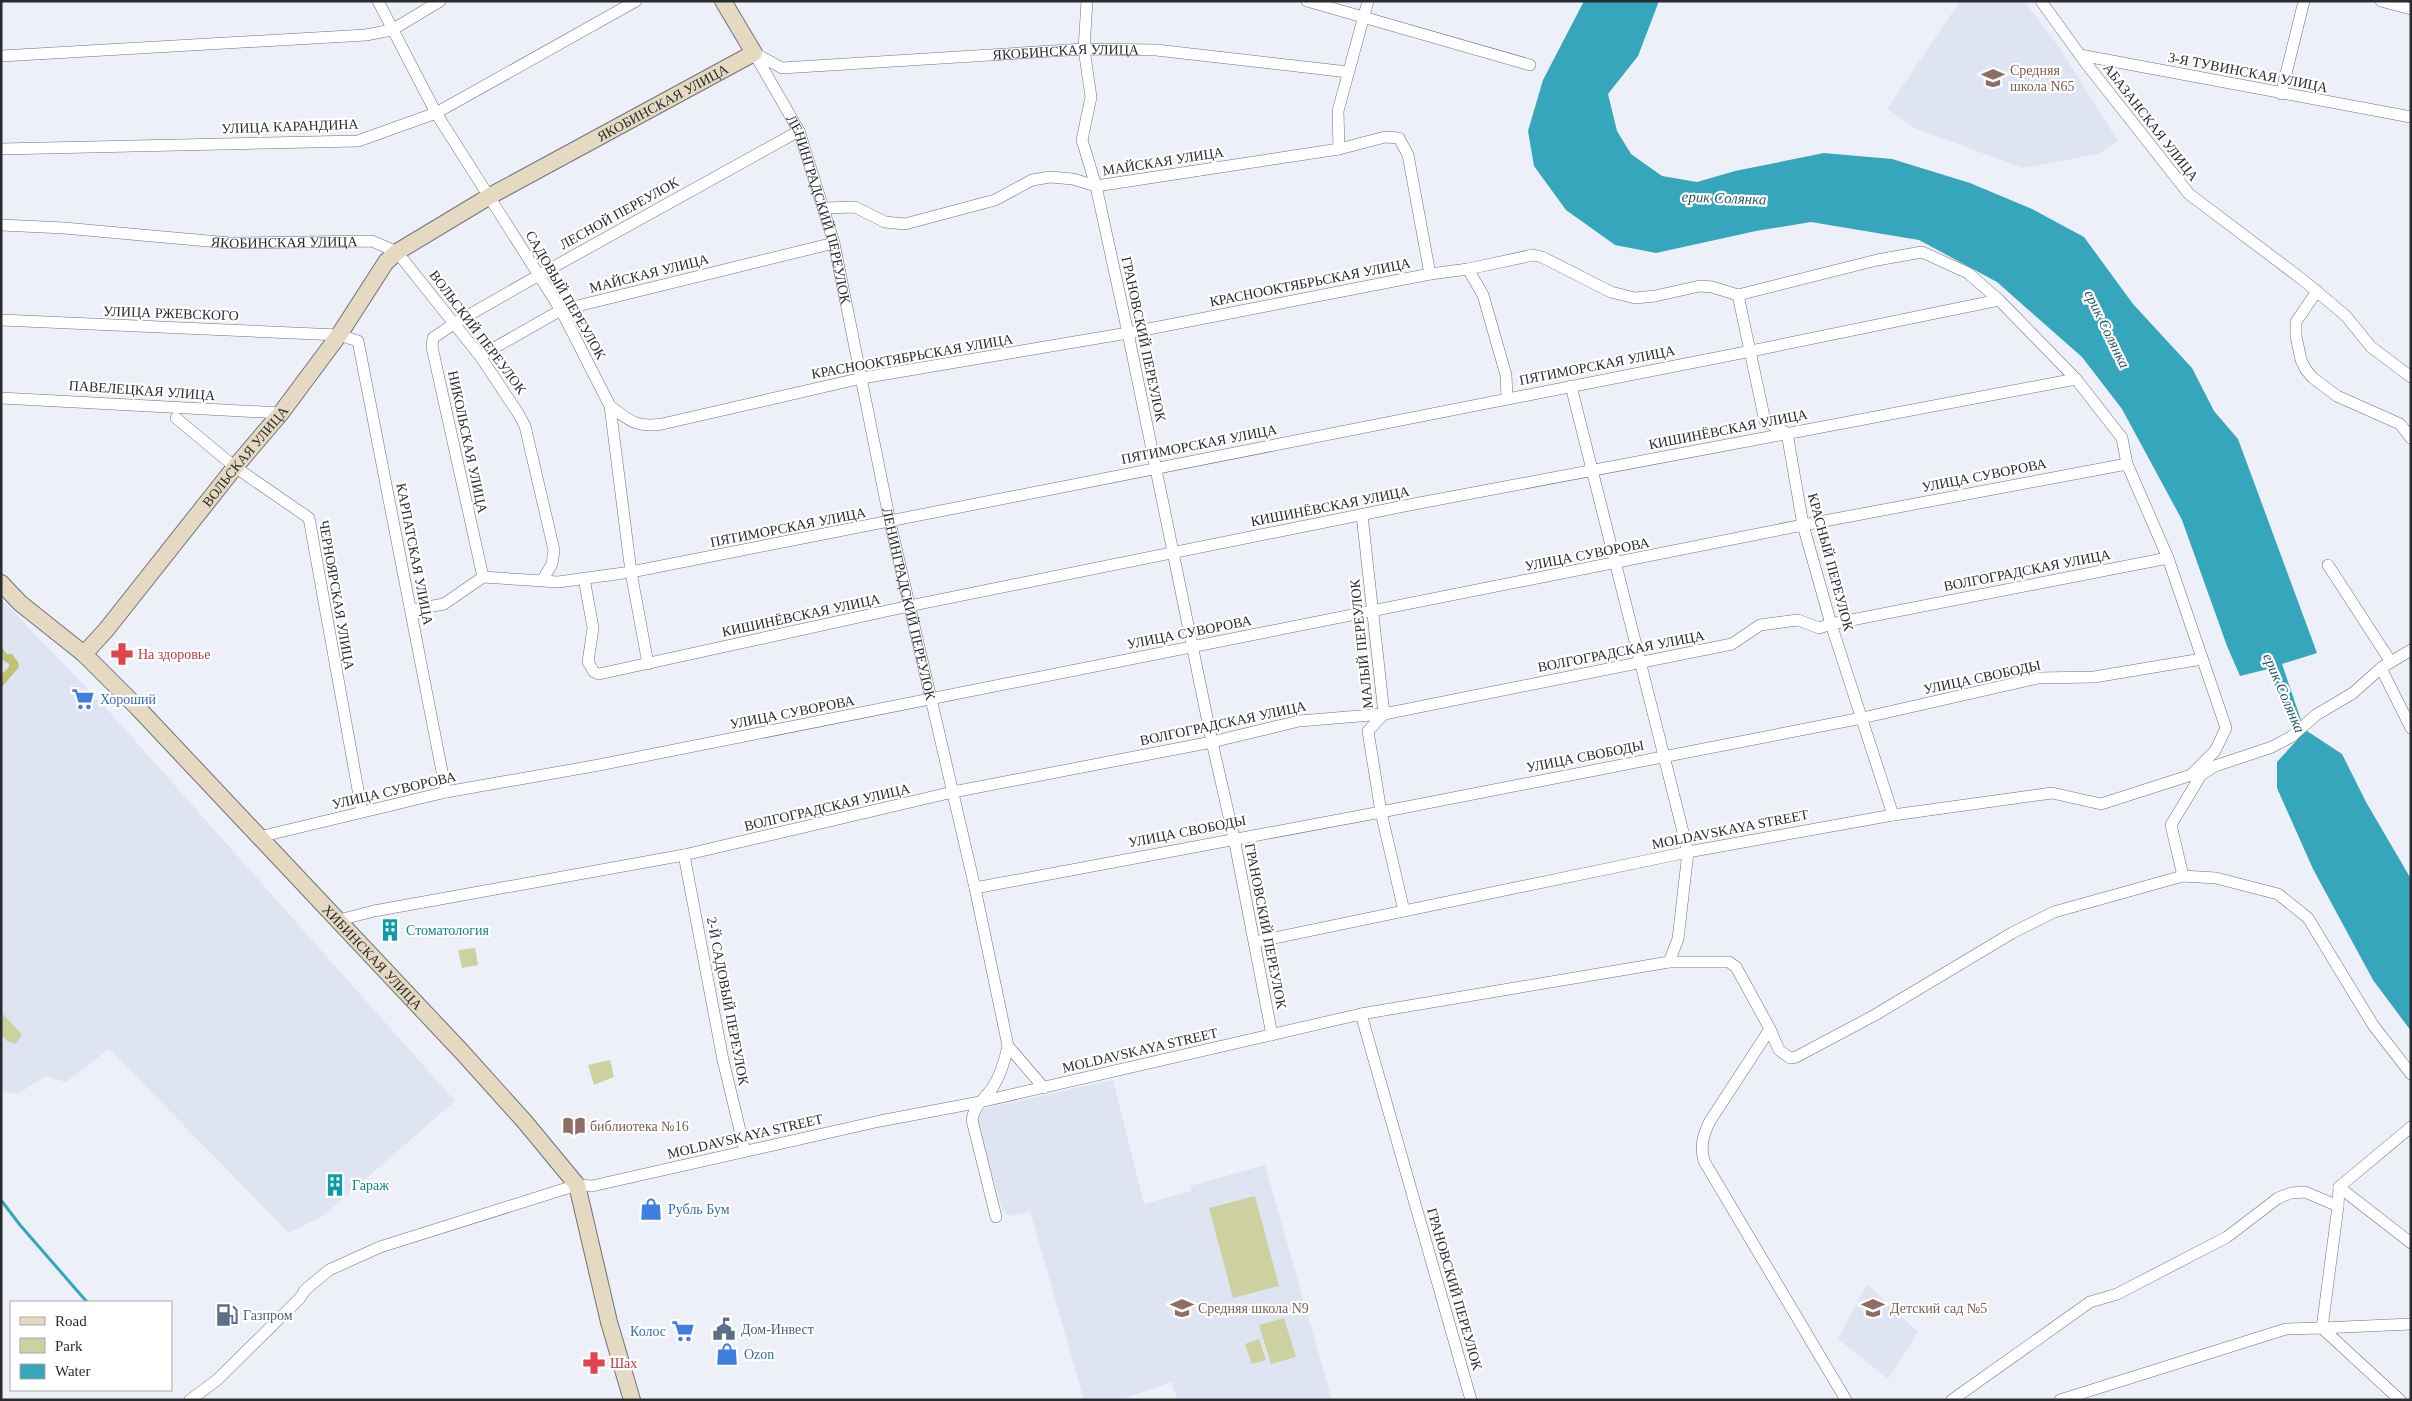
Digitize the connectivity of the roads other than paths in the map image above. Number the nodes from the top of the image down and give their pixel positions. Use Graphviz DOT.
graph roads {
  1 [pos="378,1"];
  2 [pos="440,1"];
  3 [pos="636,1"];
  4 [pos="723,1"];
  5 [pos="1087,1"];
  6 [pos="1307,1"];
  7 [pos="1368,1"];
  8 [pos="2041,1"];
  9 [pos="2304,1"];
  10 [pos="2381,1"];
  11 [pos="2411,9"];
  12 [pos="1363,16"];
  13 [pos="392,30"];
  14 [pos="1084,49"];
  15 [pos="754,53"];
  16 [pos="2080,55"];
  17 [pos="1,56"];
  18 [pos="1530,65"];
  19 [pos="1348,72"];
  20 [pos="2281,94"];
  21 [pos="436,113"];
  22 [pos="2411,118"];
  23 [pos="799,131"];
  24 [pos="1,149"];
  25 [pos="1339,149"];
  26 [pos="1096,186"];
  27 [pos="490,196"];
  28 [pos="824,208"];
  29 [pos="1,225"];
  30 [pos="834,243"];
  31 [pos="397,252"];
  32 [pos="1468,269"];
  33 [pos="1430,274"];
  34 [pos="539,275"];
  35 [pos="2317,291"];
  36 [pos="1738,295"];
  37 [pos="1999,300"];
  38 [pos="561,310"];
  39 [pos="1,320"];
  40 [pos="455,323"];
  41 [pos="1128,333"];
  42 [pos="339,335"];
  43 [pos="1751,351"];
  44 [pos="480,356"];
  45 [pos="862,378"];
  46 [pos="2411,378"];
  47 [pos="2076,379"];
  48 [pos="1571,386"];
  49 [pos="1,398"];
  50 [pos="1507,398"];
  51 [pos="610,406"];
  52 [pos="281,413"];
  53 [pos="176,418"];
  54 [pos="1787,433"];
  55 [pos="2411,438"];
  56 [pos="2127,464"];
  57 [pos="235,467"];
  58 [pos="1156,468"];
  59 [pos="1593,470"];
  60 [pos="1362,515"];
  61 [pos="890,522"];
  62 [pos="1803,525"];
  63 [pos="1173,553"];
  64 [pos="2168,558"];
  65 [pos="1616,564"];
  66 [pos="2328,565"];
  67 [pos="631,572"];
  68 [pos="483,577"];
  69 [pos="584,578"];
  70 [pos="544,579"];
  71 [pos="1,583"];
  72 [pos="910,606"];
  73 [pos="411,610"];
  74 [pos="1372,611"];
  75 [pos="1831,624"];
  76 [pos="1193,647"];
  77 [pos="2411,650"];
  78 [pos="84,654"];
  79 [pos="2202,659"];
  80 [pos="1640,661"];
  81 [pos="648,664"];
  82 [pos="2386,664"];
  83 [pos="931,699"];
  84 [pos="1384,714"];
  85 [pos="1862,718"];
  86 [pos="2411,728"];
  87 [pos="1212,742"];
  88 [pos="1663,756"];
  89 [pos="2210,769"];
  90 [pos="2190,775"];
  91 [pos="446,792"];
  92 [pos="953,792"];
  93 [pos="362,812"];
  94 [pos="1382,812"];
  95 [pos="1893,814"];
  96 [pos="259,837"];
  97 [pos="1234,838"];
  98 [pos="1688,852"];
  99 [pos="684,855"];
  100 [pos="2183,876"];
  101 [pos="975,888"];
  102 [pos="1404,911"];
  103 [pos="339,920"];
  104 [pos="1255,942"];
  105 [pos="1669,962"];
  106 [pos="1361,1014"];
  107 [pos="1770,1029"];
  108 [pos="1272,1035"];
  109 [pos="1008,1046"];
  110 [pos="2411,1074"];
  111 [pos="1044,1088"];
  112 [pos="980,1102"];
  113 [pos="2411,1127"];
  114 [pos="745,1151"];
  115 [pos="577,1185"];
  116 [pos="2339,1187"];
  117 [pos="2338,1206"];
  118 [pos="996,1217"];
  119 [pos="2411,1243"];
  120 [pos="2411,1324"];
  121 [pos="2322,1328"];
  122 [pos="190,1400"];
  123 [pos="632,1400"];
  124 [pos="1470,1400"];
  125 [pos="1846,1400"];
  126 [pos="1952,1400"];
  127 [pos="2060,1400"];
  128 [pos="2400,1400"];
  1 -- 13 [label="street, САДОВЫЙ ПЕРЕУЛОК"];
  2 -- 13 [label="street"];
  3 -- 21 [label="street, УЛИЦА КАРАНДИНА"];
  4 -- 15 [label="street, ЛЕНИНГРАДСКИЙ ПЕРЕУЛОК"];
  5 -- 14 [label="street, ГРАНОВСКИЙ ПЕРЕУЛОК"];
  6 -- 12 [label="street"];
  7 -- 12 [label="street"];
  8 -- 16 [label="street, АБАЗАНСКАЯ УЛИЦА"];
  9 -- 20 [label="street"];
  10 -- 11 [label="street"];
  12 -- 18 [label="street"];
  12 -- 19 [label="street"];
  13 -- 17 [label="street"];
  13 -- 21 [label="street, САДОВЫЙ ПЕРЕУЛОК"];
  14 -- 15 [label="street, ЯКОБИНСКАЯ УЛИЦА"];
  14 -- 19 [label="street, ЯКОБИНСКАЯ УЛИЦА"];
  14 -- 26 [label="street, ГРАНОВСКИЙ ПЕРЕУЛОК"];
  15 -- 23 [label="street, ЛЕНИНГРАДСКИЙ ПЕРЕУЛОК"];
  15 -- 27 [label="street, ЯКОБИНСКАЯ УЛИЦА"];
  16 -- 20 [label="street, 3-Я ТУВИНСКАЯ УЛИЦА"];
  16 -- 35 [label="street, АБАЗАНСКАЯ УЛИЦА"];
  19 -- 25 [label="street"];
  20 -- 22 [label="street, 3-Я ТУВИНСКАЯ УЛИЦА"];
  21 -- 24 [label="street, УЛИЦА КАРАНДИНА"];
  21 -- 27 [label="street, САДОВЫЙ ПЕРЕУЛОК"];
  23 -- 28 [label="street, ЛЕНИНГРАДСКИЙ ПЕРЕУЛОК"];
  23 -- 34 [label="street, ЛЕСНОЙ ПЕРЕУЛОК"];
  25 -- 26 [label="street, МАЙСКАЯ УЛИЦА"];
  25 -- 33 [label="street, МАЙСКАЯ УЛИЦА"];
  26 -- 28 [label="street, МАЙСКАЯ УЛИЦА"];
  26 -- 41 [label="street, ГРАНОВСКИЙ ПЕРЕУЛОК"];
  27 -- 31 [label="street, ЯКОБИНСКАЯ УЛИЦА"];
  27 -- 34 [label="street, САДОВЫЙ ПЕРЕУЛОК"];
  28 -- 30 [label="street, ЛЕНИНГРАДСКИЙ ПЕРЕУЛОК"];
  29 -- 31 [label="street, ЯКОБИНСКАЯ УЛИЦА"];
  30 -- 38 [label="street, МАЙСКАЯ УЛИЦА"];
  30 -- 45 [label="street, ЛЕНИНГРАДСКИЙ ПЕРЕУЛОК"];
  31 -- 40 [label="street, ВОЛЬСКИЙ ПЕРЕУЛОК"];
  31 -- 42 [label="street, ВОЛЬСКАЯ УЛИЦА"];
  32 -- 33 [label="street, КРАСНООКТЯБРЬСКАЯ УЛИЦА"];
  32 -- 36 [label="street, КРАСНООКТЯБРЬСКАЯ УЛИЦА"];
  32 -- 50 [label="street"];
  33 -- 41 [label="street, КРАСНООКТЯБРЬСКАЯ УЛИЦА"];
  34 -- 38 [label="street, САДОВЫЙ ПЕРЕУЛОК"];
  34 -- 40 [label="street, ЛЕСНОЙ ПЕРЕУЛОК"];
  35 -- 46 [label="street, АБАЗАНСКАЯ УЛИЦА"];
  35 -- 55 [label="street"];
  36 -- 37 [label="street"];
  36 -- 43 [label="street"];
  37 -- 43 [label="street, ПЯТИМОРСКАЯ УЛИЦА"];
  37 -- 47 [label="street"];
  38 -- 44 [label="street, МАЙСКАЯ УЛИЦА"];
  38 -- 51 [label="street, САДОВЫЙ ПЕРЕУЛОК"];
  39 -- 42 [label="street, УЛИЦА РЖЕВСКОГО"];
  40 -- 44 [label="street, ВОЛЬСКИЙ ПЕРЕУЛОК"];
  40 -- 68 [label="street, НИКОЛЬСКАЯ УЛИЦА"];
  41 -- 45 [label="street, КРАСНООКТЯБРЬСКАЯ УЛИЦА"];
  41 -- 58 [label="street, ГРАНОВСКИЙ ПЕРЕУЛОК"];
  42 -- 52 [label="street, ВОЛЬСКАЯ УЛИЦА"];
  42 -- 73 [label="street, КАРПАТСКАЯ УЛИЦА"];
  43 -- 48 [label="street, ПЯТИМОРСКАЯ УЛИЦА"];
  43 -- 54 [label="street"];
  44 -- 70 [label="street, ВОЛЬСКИЙ ПЕРЕУЛОК"];
  45 -- 51 [label="street, КРАСНООКТЯБРЬСКАЯ УЛИЦА"];
  45 -- 61 [label="street, ЛЕНИНГРАДСКИЙ ПЕРЕУЛОК"];
  47 -- 54 [label="street, КИШИНЁВСКАЯ УЛИЦА"];
  47 -- 56 [label="street"];
  48 -- 50 [label="street, ПЯТИМОРСКАЯ УЛИЦА"];
  48 -- 59 [label="street"];
  49 -- 52 [label="street, ПАВЕЛЕЦКАЯ УЛИЦА"];
  50 -- 58 [label="street, ПЯТИМОРСКАЯ УЛИЦА"];
  51 -- 67 [label="street, САДОВЫЙ ПЕРЕУЛОК"];
  52 -- 57 [label="street, ВОЛЬСКАЯ УЛИЦА"];
  53 -- 57 [label="street, ЧЕРНОЯРСКАЯ УЛИЦА"];
  54 -- 59 [label="street, КИШИНЁВСКАЯ УЛИЦА"];
  54 -- 62 [label="street, КРАСНЫЙ ПЕРЕУЛОК"];
  56 -- 62 [label="street, УЛИЦА СУВОРОВА"];
  56 -- 64 [label="street"];
  57 -- 78 [label="street, ВОЛЬСКАЯ УЛИЦА"];
  57 -- 93 [label="street, ЧЕРНОЯРСКАЯ УЛИЦА"];
  58 -- 61 [label="street, ПЯТИМОРСКАЯ УЛИЦА"];
  58 -- 63 [label="street, ГРАНОВСКИЙ ПЕРЕУЛОК"];
  59 -- 60 [label="street, КИШИНЁВСКАЯ УЛИЦА"];
  59 -- 65 [label="street"];
  60 -- 63 [label="street, КИШИНЁВСКАЯ УЛИЦА"];
  60 -- 74 [label="street, МАЛЫЙ ПЕРЕУЛОК"];
  61 -- 67 [label="street, ПЯТИМОРСКАЯ УЛИЦА"];
  61 -- 72 [label="street, ЛЕНИНГРАДСКИЙ ПЕРЕУЛОК"];
  62 -- 65 [label="street, УЛИЦА СУВОРОВА"];
  62 -- 75 [label="street, КРАСНЫЙ ПЕРЕУЛОК"];
  63 -- 72 [label="street, КИШИНЁВСКАЯ УЛИЦА"];
  63 -- 76 [label="street, ГРАНОВСКИЙ ПЕРЕУЛОК"];
  64 -- 75 [label="street, ВОЛГОГРАДСКАЯ УЛИЦА"];
  64 -- 79 [label="street"];
  65 -- 74 [label="street, УЛИЦА СУВОРОВА"];
  65 -- 80 [label="street"];
  66 -- 82 [label="street"];
  67 -- 69 [label="street, ПЯТИМОРСКАЯ УЛИЦА"];
  67 -- 81 [label="street, САДОВЫЙ ПЕРЕУЛОК"];
  68 -- 70 [label="street, ПЯТИМОРСКАЯ УЛИЦА"];
  68 -- 73 [label="street"];
  69 -- 70 [label="street, ПЯТИМОРСКАЯ УЛИЦА"];
  69 -- 81 [label="street, КИШИНЁВСКАЯ УЛИЦА"];
  71 -- 78 [label="street, ХИБИНСКАЯ УЛИЦА"];
  72 -- 81 [label="street, КИШИНЁВСКАЯ УЛИЦА"];
  72 -- 83 [label="street, ЛЕНИНГРАДСКИЙ ПЕРЕУЛОК"];
  73 -- 91 [label="street, КАРПАТСКАЯ УЛИЦА"];
  74 -- 76 [label="street, УЛИЦА СУВОРОВА"];
  74 -- 84 [label="street, МАЛЫЙ ПЕРЕУЛОК"];
  75 -- 80 [label="street, ВОЛГОГРАДСКАЯ УЛИЦА"];
  75 -- 85 [label="street, КРАСНЫЙ ПЕРЕУЛОК"];
  76 -- 83 [label="street, УЛИЦА СУВОРОВА"];
  76 -- 87 [label="street, ГРАНОВСКИЙ ПЕРЕУЛОК"];
  77 -- 82 [label="street, MOLDAVSKAYA STREET"];
  78 -- 96 [label="street, ХИБИНСКАЯ УЛИЦА"];
  79 -- 85 [label="street, УЛИЦА СВОБОДЫ"];
  79 -- 90 [label="street"];
  80 -- 84 [label="street, ВОЛГОГРАДСКАЯ УЛИЦА"];
  80 -- 88 [label="street"];
  82 -- 86 [label="street"];
  82 -- 89 [label="street, MOLDAVSKAYA STREET"];
  83 -- 91 [label="street, УЛИЦА СУВОРОВА"];
  83 -- 92 [label="street, ЛЕНИНГРАДСКИЙ ПЕРЕУЛОК"];
  84 -- 87 [label="street, ВОЛГОГРАДСКАЯ УЛИЦА"];
  84 -- 94 [label="street, МАЛЫЙ ПЕРЕУЛОК"];
  85 -- 88 [label="street, УЛИЦА СВОБОДЫ"];
  85 -- 95 [label="street, КРАСНЫЙ ПЕРЕУЛОК"];
  87 -- 92 [label="street, ВОЛГОГРАДСКАЯ УЛИЦА"];
  87 -- 97 [label="street, ГРАНОВСКИЙ ПЕРЕУЛОК"];
  88 -- 94 [label="street, УЛИЦА СВОБОДЫ"];
  88 -- 98 [label="street"];
  89 -- 90 [label="street, MOLDAVSKAYA STREET"];
  89 -- 100 [label="street"];
  90 -- 95 [label="street, MOLDAVSKAYA STREET"];
  91 -- 93 [label="street, УЛИЦА СУВОРОВА"];
  92 -- 99 [label="street, ВОЛГОГРАДСКАЯ УЛИЦА"];
  92 -- 101 [label="street, ЛЕНИНГРАДСКИЙ ПЕРЕУЛОК"];
  93 -- 96 [label="street, УЛИЦА СУВОРОВА"];
  94 -- 97 [label="street, УЛИЦА СВОБОДЫ"];
  94 -- 102 [label="street, МАЛЫЙ ПЕРЕУЛОК"];
  95 -- 98 [label="street, MOLDAVSKAYA STREET"];
  96 -- 103 [label="street, ХИБИНСКАЯ УЛИЦА"];
  97 -- 101 [label="street, УЛИЦА СВОБОДЫ"];
  97 -- 104 [label="street, ГРАНОВСКИЙ ПЕРЕУЛОК"];
  98 -- 102 [label="street, MOLDAVSKAYA STREET"];
  98 -- 105 [label="street"];
  99 -- 103 [label="street, ВОЛГОГРАДСКАЯ УЛИЦА"];
  99 -- 114 [label="street, 2-Й САДОВЫЙ ПЕРЕУЛОК"];
  100 -- 107 [label="street"];
  100 -- 110 [label="street"];
  101 -- 109 [label="street, ЛЕНИНГРАДСКИЙ ПЕРЕУЛОК"];
  102 -- 104 [label="street, MOLDAVSKAYA STREET"];
  103 -- 115 [label="street, ХИБИНСКАЯ УЛИЦА"];
  104 -- 108 [label="street, ГРАНОВСКИЙ ПЕРЕУЛОК"];
  105 -- 106 [label="street, MOLDAVSKAYA STREET"];
  105 -- 107 [label="street, MOLDAVSKAYA STREET"];
  106 -- 108 [label="street, MOLDAVSKAYA STREET"];
  106 -- 124 [label="street, ГРАНОВСКИЙ ПЕРЕУЛОК"];
  107 -- 125 [label="street"];
  108 -- 111 [label="street, MOLDAVSKAYA STREET"];
  109 -- 111 [label="street"];
  109 -- 112 [label="street, ЛЕНИНГРАДСКИЙ ПЕРЕУЛОК"];
  111 -- 112 [label="street, MOLDAVSKAYA STREET"];
  112 -- 114 [label="street, MOLDAVSKAYA STREET"];
  112 -- 118 [label="street, ЛЕНИНГРАДСКИЙ ПЕРЕУЛОК"];
  113 -- 116 [label="street"];
  114 -- 115 [label="street, MOLDAVSKAYA STREET"];
  115 -- 122 [label="street, MOLDAVSKAYA STREET"];
  115 -- 123 [label="street, ХИБИНСКАЯ УЛИЦА"];
  116 -- 117 [label="street"];
  116 -- 119 [label="street"];
  117 -- 121 [label="street"];
  117 -- 126 [label="street"];
  120 -- 121 [label="street"];
  121 -- 127 [label="street"];
  121 -- 128 [label="street"];
}
